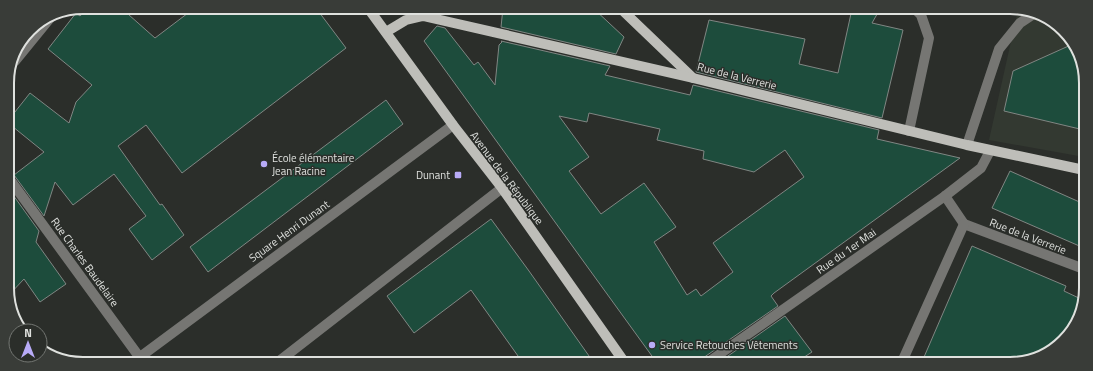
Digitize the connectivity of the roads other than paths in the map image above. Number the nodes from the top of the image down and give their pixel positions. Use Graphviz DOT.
graph roads {
  1 [pos="372,14"];
  2 [pos="626,14"];
  3 [pos="920,14"];
  4 [pos="1030,17"];
  5 [pos="43,27"];
  6 [pos="386,32"];
  7 [pos="20,55"];
  8 [pos="693,78"];
  9 [pos="453,125"];
  10 [pos="909,131"];
  11 [pos="967,145"];
  12 [pos="990,151"];
  13 [pos="1079,169"];
  14 [pos="14,185"];
  15 [pos="502,188"];
  16 [pos="945,196"];
  17 [pos="964,224"];
  18 [pos="1079,267"];
  19 [pos="140,357"];
  20 [pos="144,357"];
  21 [pos="284,357"];
  22 [pos="622,357"];
  23 [pos="716,357"];
  24 [pos="905,357"];
  1 -- 6 [label="main road, Avenue de la République"];
  2 -- 8 [label="main road"];
  3 -- 10 [label="street"];
  4 -- 11 [label="street"];
  5 -- 7 [label="street"];
  6 -- 8 [label="main road, Rue de la Verrerie"];
  6 -- 9 [label="main road, Avenue de la République"];
  8 -- 10 [label="main road, Rue de la Verrerie"];
  9 -- 15 [label="main road, Avenue de la République"];
  9 -- 20 [label="street, Square Henri Dunant"];
  10 -- 11 [label="main road, Rue de la Verrerie"];
  11 -- 12 [label="main road, Rue de la Verrerie"];
  12 -- 13 [label="main road, Rue de la Verrerie"];
  12 -- 16 [label="street, Rue du 1er Mai"];
  14 -- 19 [label="street, Rue Charles Baudelaire"];
  15 -- 21 [label="street"];
  15 -- 22 [label="main road, Avenue de la République"];
  16 -- 17 [label="street"];
  16 -- 23 [label="street, Rue du 1er Mai"];
  17 -- 18 [label="street, Rue de la Verrerie"];
  17 -- 24 [label="street"];
}
